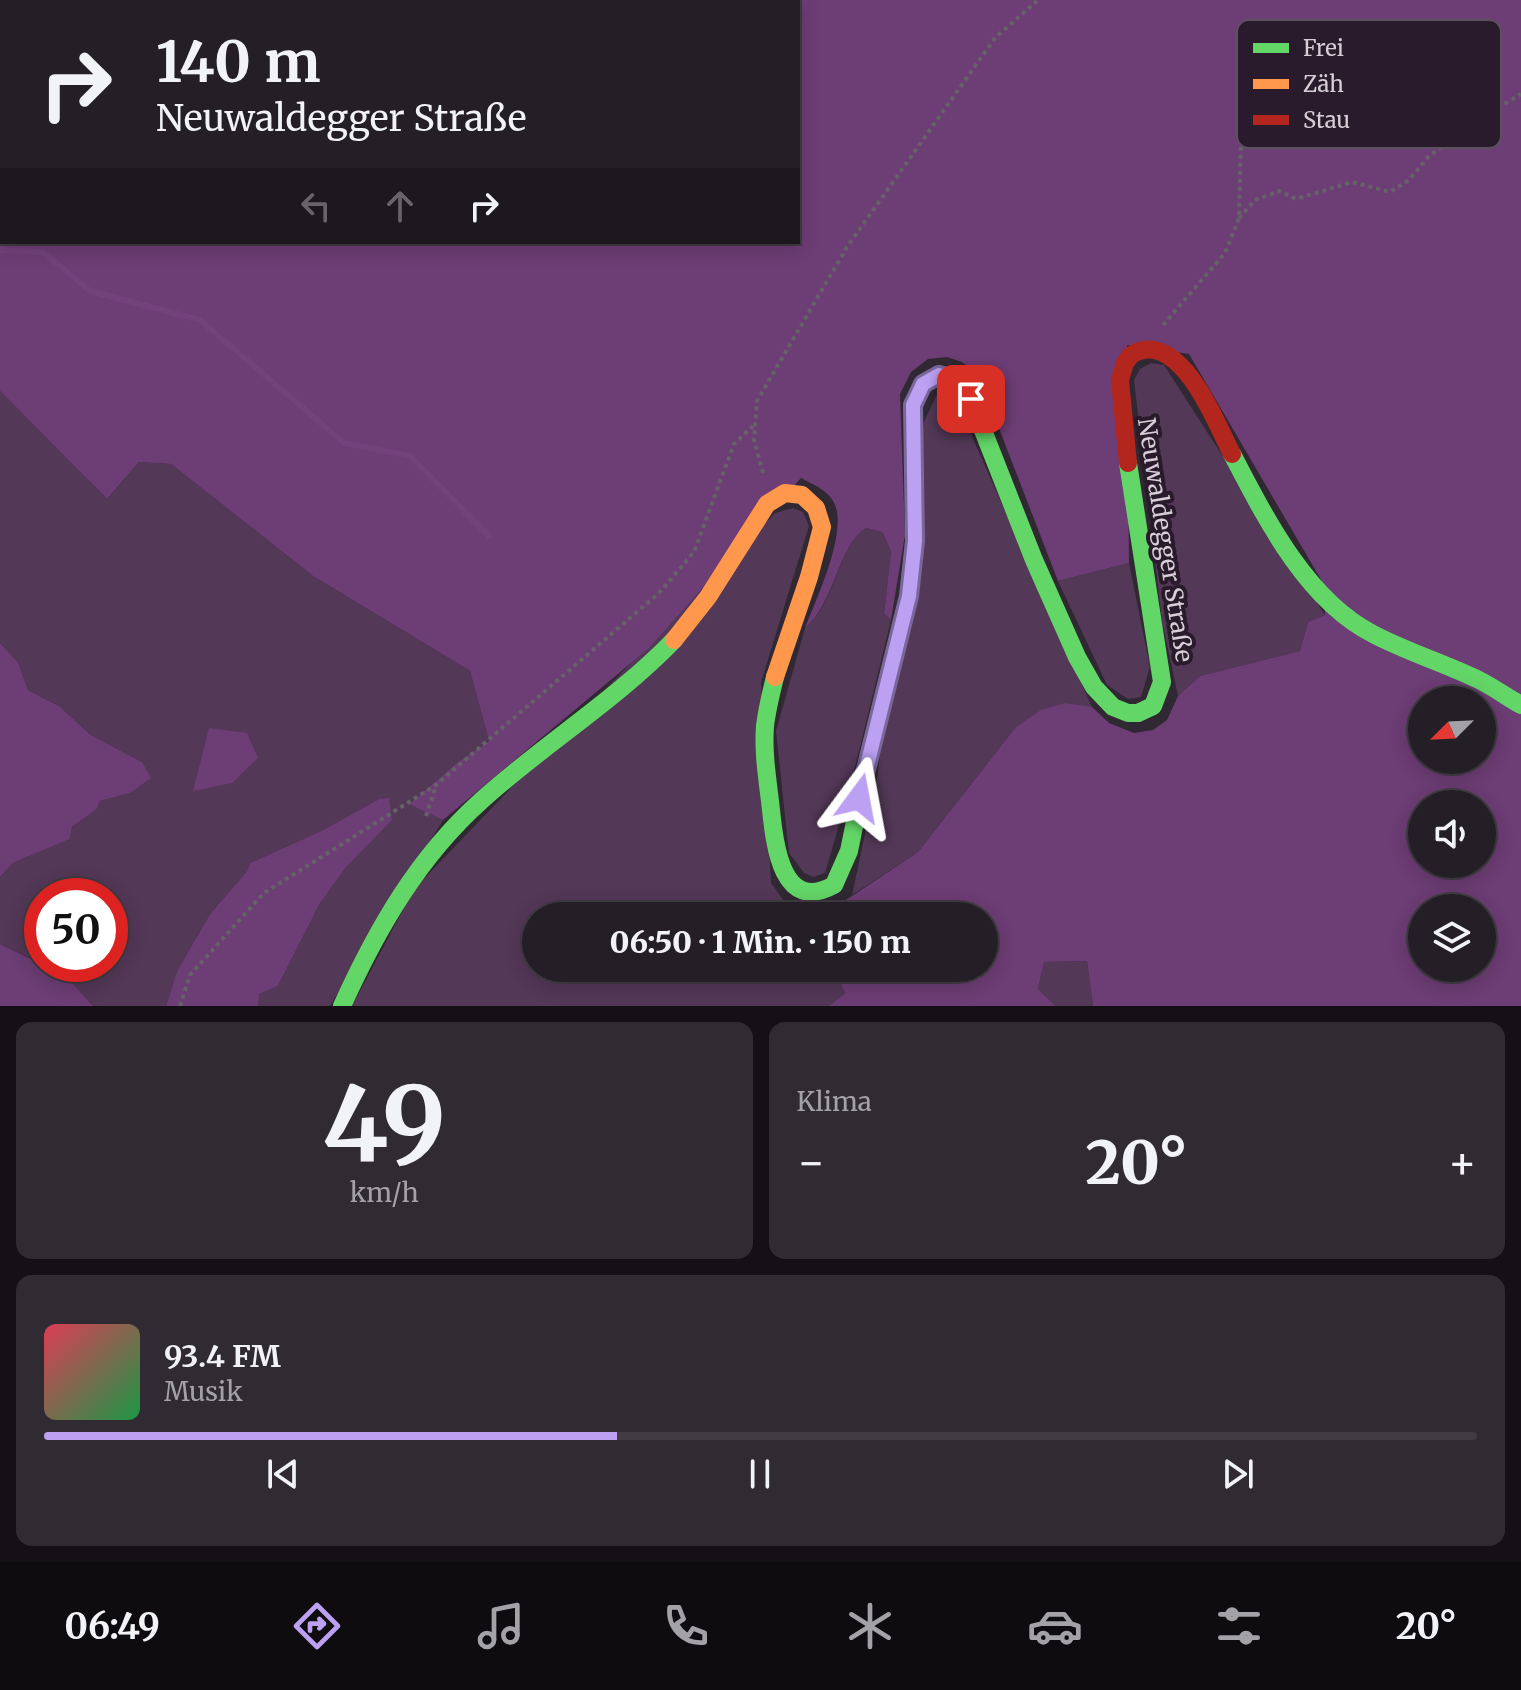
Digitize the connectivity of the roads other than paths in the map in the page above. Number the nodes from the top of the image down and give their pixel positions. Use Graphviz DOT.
graph roads {
  1 [pos="1521,705"];
  2 [pos="342,1006"];
  1 -- 2 [label="main road, Neuwaldegger Straße"];
}
